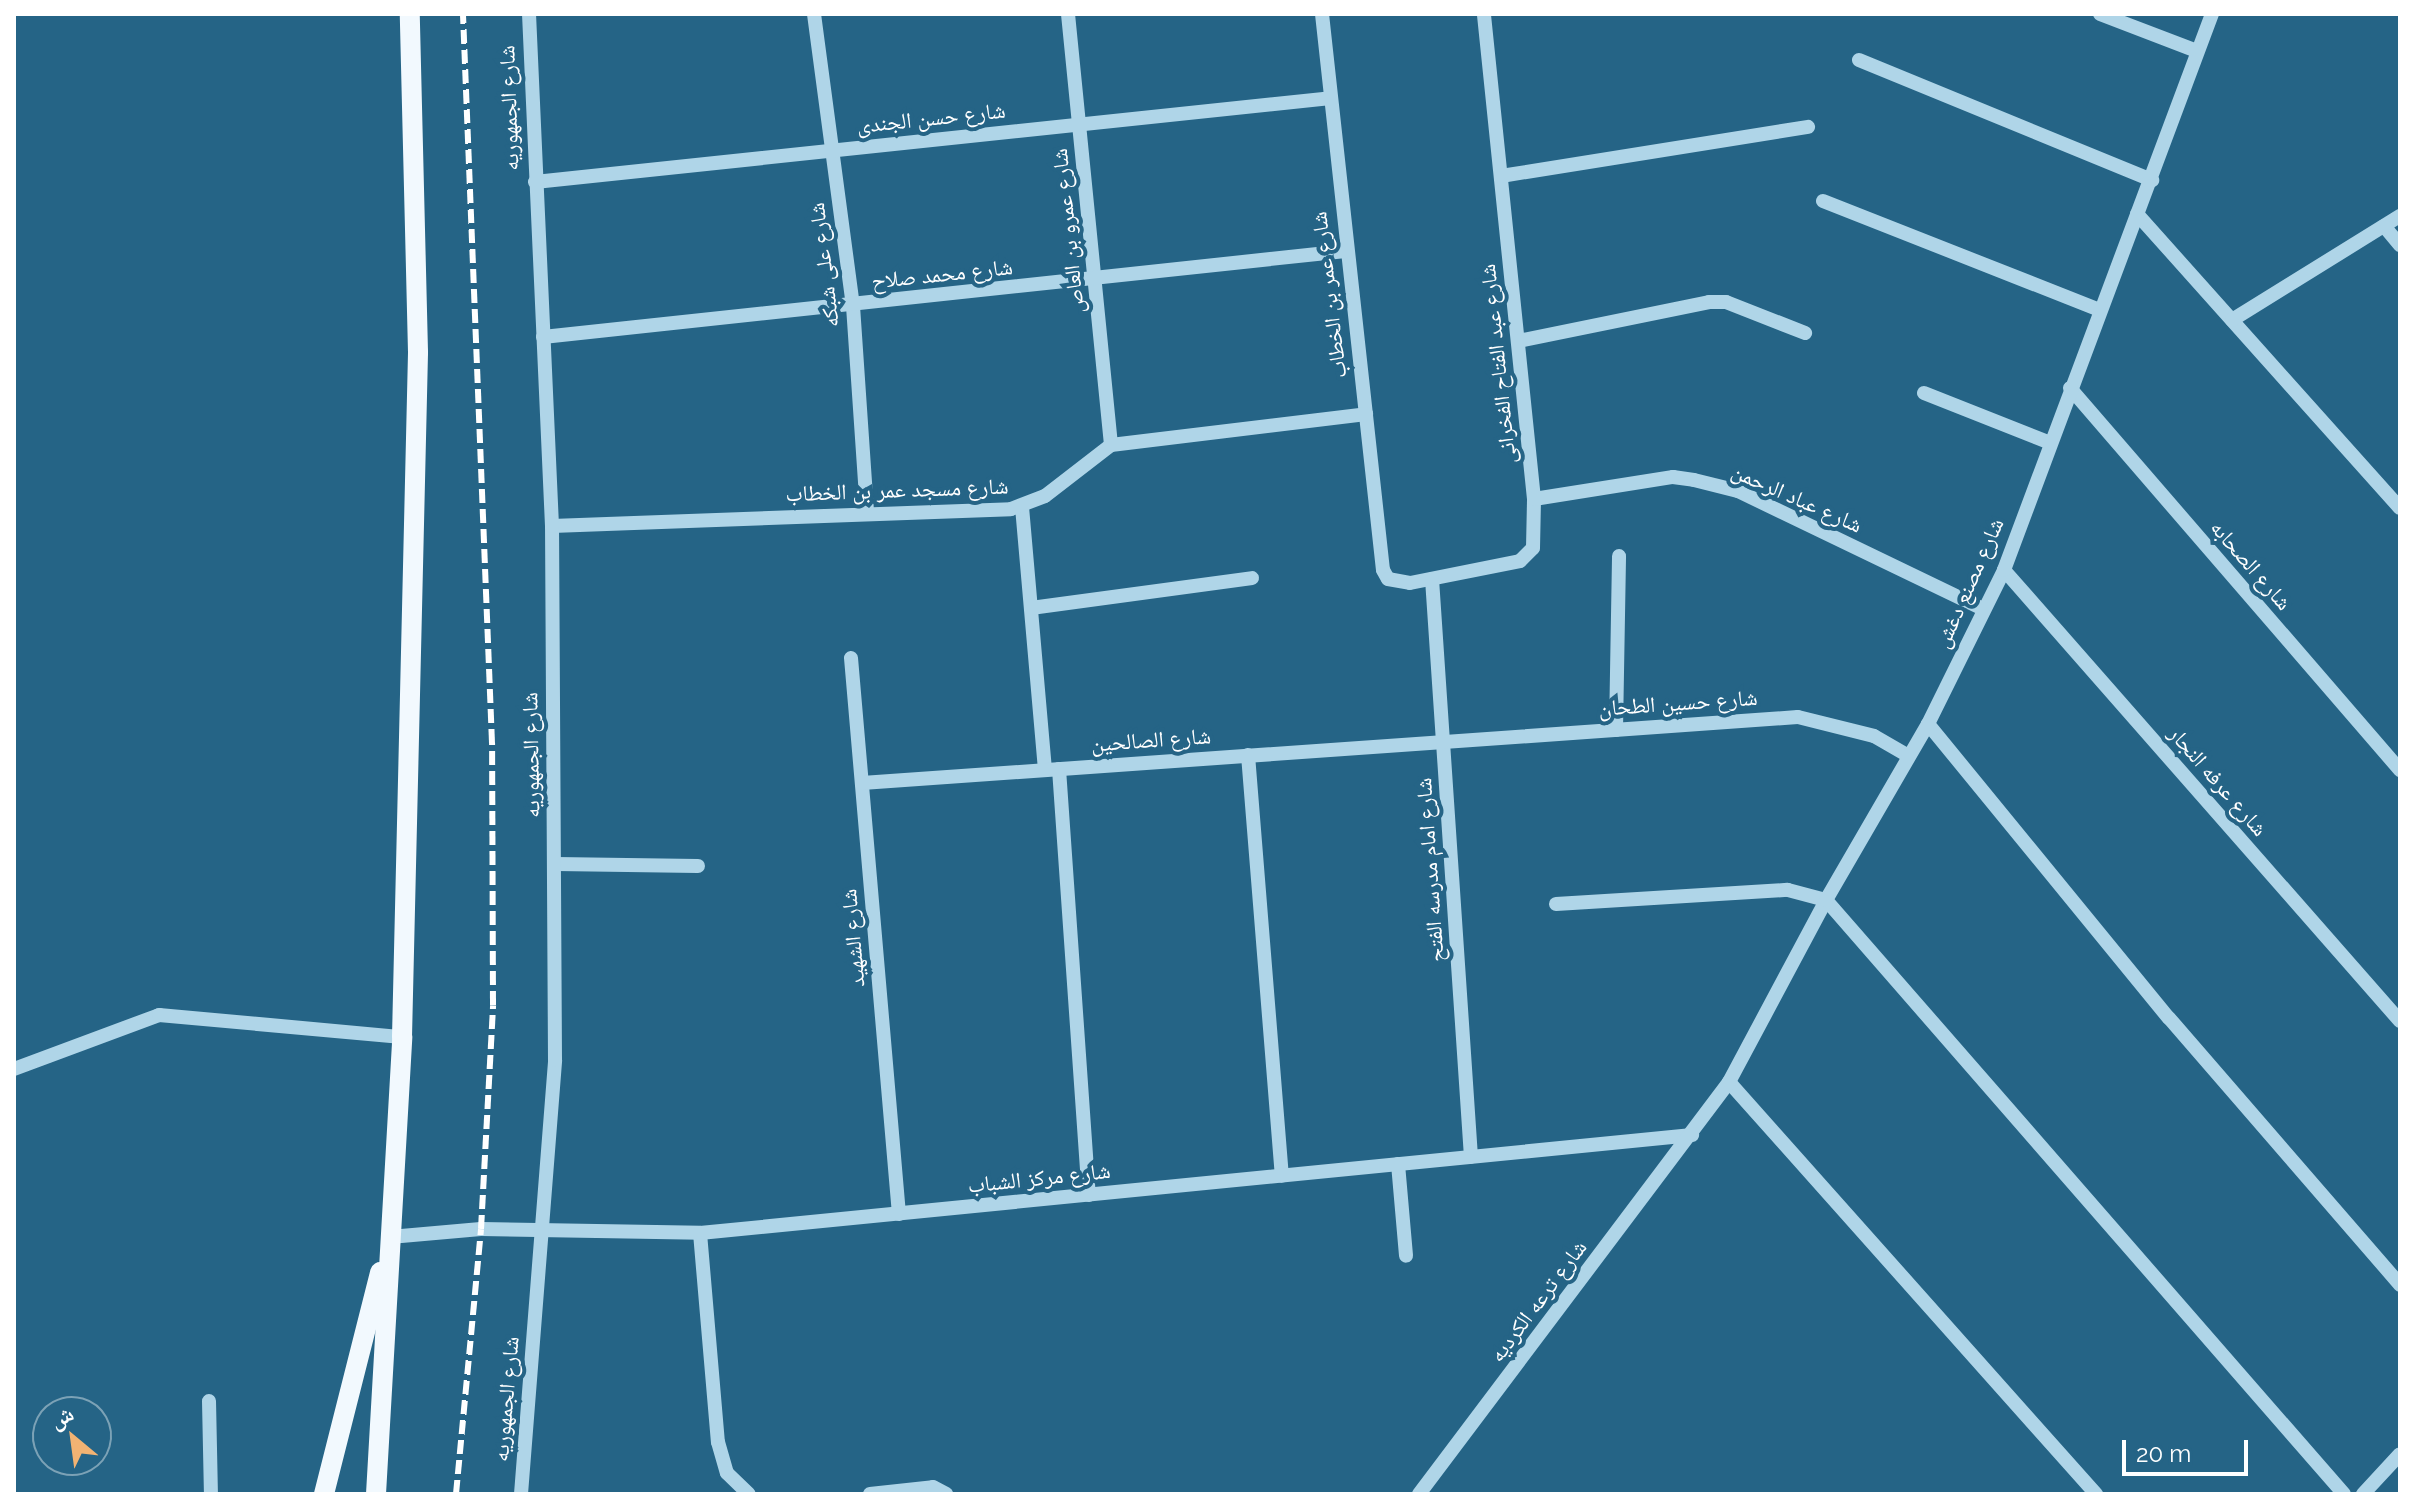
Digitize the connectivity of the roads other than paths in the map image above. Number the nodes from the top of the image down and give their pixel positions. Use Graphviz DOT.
graph roads {
  1 [pos="410,14"];
  2 [pos="529,14"];
  3 [pos="814,14"];
  4 [pos="1068,14"];
  5 [pos="1322,14"];
  6 [pos="1486,14"];
  7 [pos="2100,14"];
  8 [pos="2212,14"];
  9 [pos="2197,51"];
  10 [pos="1859,60"];
  11 [pos="1331,98"];
  12 [pos="1079,124"];
  13 [pos="1808,127"];
  14 [pos="832,151"];
  15 [pos="1501,176"];
  16 [pos="2152,180"];
  17 [pos="535,182"];
  18 [pos="1823,201"];
  19 [pos="2137,214"];
  20 [pos="2400,216"];
  21 [pos="2384,226"];
  22 [pos="2400,245"];
  23 [pos="1345,251"];
  24 [pos="1094,280"];
  25 [pos="853,306"];
  26 [pos="2100,310"];
  27 [pos="2232,320"];
  28 [pos="1805,333"];
  29 [pos="543,337"];
  30 [pos="1518,341"];
  31 [pos="2070,388"];
  32 [pos="1924,393"];
  33 [pos="1366,414"];
  34 [pos="2050,443"];
  35 [pos="1111,445"];
  36 [pos="1534,499"];
  37 [pos="1022,507"];
  38 [pos="2400,508"];
  39 [pos="867,512"];
  40 [pos="552,526"];
  41 [pos="1619,556"];
  42 [pos="1383,570"];
  43 [pos="2004,570"];
  44 [pos="1252,578"];
  45 [pos="1432,579"];
  46 [pos="1031,608"];
  47 [pos="1983,609"];
  48 [pos="851,658"];
  49 [pos="1928,724"];
  50 [pos="1616,730"];
  51 [pos="1443,742"];
  52 [pos="1248,755"];
  53 [pos="1908,756"];
  54 [pos="1052,770"];
  55 [pos="2400,770"];
  56 [pos="862,783"];
  57 [pos="556,864"];
  58 [pos="698,866"];
  59 [pos="1826,900"];
  60 [pos="1556,904"];
  61 [pos="2400,1021"];
  62 [pos="402,1037"];
  63 [pos="14,1069"];
  64 [pos="1729,1082"];
  65 [pos="1692,1135"];
  66 [pos="1471,1157"];
  67 [pos="1398,1164"];
  68 [pos="1282,1176"];
  69 [pos="1089,1195"];
  70 [pos="899,1214"];
  71 [pos="540,1231"];
  72 [pos="700,1233"];
  73 [pos="390,1237"];
  74 [pos="1406,1256"];
  75 [pos="2400,1285"];
  76 [pos="209,1401"];
  77 [pos="2400,1454"];
  78 [pos="211,1494"];
  79 [pos="324,1494"];
  80 [pos="376,1494"];
  81 [pos="521,1494"];
  82 [pos="749,1494"];
  83 [pos="870,1494"];
  84 [pos="946,1494"];
  85 [pos="1419,1494"];
  86 [pos="2096,1494"];
  87 [pos="2344,1494"];
  88 [pos="2363,1494"];
  1 -- 62 [label="main road"];
  2 -- 17 [label="street, شارع الجمهوريه"];
  3 -- 14 [label="street, شارع على شبكه"];
  4 -- 12 [label="street, شارع عمرو بن العاص"];
  5 -- 11 [label="street, شارع عمر بن الخطاب"];
  6 -- 15 [label="street, شارع عبد الفتاح الفخرانى"];
  7 -- 9 [label="street"];
  8 -- 9 [label="street, شارع مصنع دغش"];
  9 -- 16 [label="street, شارع مصنع دغش"];
  10 -- 16 [label="street"];
  11 -- 12 [label="street, شارع حسن الجندى"];
  11 -- 23 [label="street, شارع عمر بن الخطاب"];
  12 -- 14 [label="street, شارع حسن الجندى"];
  12 -- 24 [label="street, شارع عمرو بن العاص"];
  13 -- 15 [label="street"];
  14 -- 17 [label="street, شارع حسن الجندى"];
  14 -- 25 [label="street, شارع على شبكه"];
  15 -- 30 [label="street, شارع عبد الفتاح الفخرانى"];
  16 -- 19 [label="street, شارع مصنع دغش"];
  17 -- 29 [label="street, شارع الجمهوريه"];
  18 -- 26 [label="street"];
  19 -- 26 [label="street, شارع مصنع دغش"];
  19 -- 27 [label="street"];
  20 -- 21 [label="street"];
  21 -- 22 [label="street"];
  21 -- 27 [label="street"];
  23 -- 24 [label="street, شارع محمد صلاح"];
  23 -- 33 [label="street, شارع عمر بن الخطاب"];
  24 -- 25 [label="street, شارع محمد صلاح"];
  24 -- 35 [label="street, شارع عمرو بن العاص"];
  25 -- 29 [label="street, شارع محمد صلاح"];
  25 -- 39 [label="street, شارع على شبكه"];
  26 -- 31 [label="street, شارع مصنع دغش"];
  27 -- 38 [label="street"];
  28 -- 30 [label="street"];
  29 -- 40 [label="street, شارع الجمهوريه"];
  30 -- 36 [label="street, شارع عبد الفتاح الفخرانى"];
  31 -- 34 [label="street, شارع مصنع دغش"];
  31 -- 55 [label="street, شارع الصحابه"];
  32 -- 34 [label="street"];
  33 -- 35 [label="street"];
  33 -- 42 [label="street, شارع عمر بن الخطاب"];
  34 -- 43 [label="street, شارع مصنع دغش"];
  35 -- 37 [label="street, شارع مسجد عمر بن الخطاب"];
  36 -- 45 [label="street, شارع عبد الفتاح الفخرانى"];
  36 -- 47 [label="street, شارع عباد الرحمن"];
  37 -- 39 [label="street, شارع مسجد عمر بن الخطاب"];
  37 -- 46 [label="street"];
  39 -- 40 [label="street, شارع مسجد عمر بن الخطاب"];
  40 -- 57 [label="street, شارع الجمهوريه"];
  41 -- 50 [label="street"];
  42 -- 45 [label="street, شارع عبد الفتاح الفخرانى"];
  43 -- 47 [label="street, شارع مصنع دغش"];
  43 -- 61 [label="street, شارع عرفه النجار"];
  44 -- 46 [label="street"];
  45 -- 51 [label="street, شارع امام مدرسه الفتح"];
  46 -- 54 [label="street"];
  47 -- 49 [label="street, شارع مصنع دغش"];
  48 -- 56 [label="street, شارع الشهيد"];
  49 -- 53 [label="street, شارع مصنع دغش"];
  49 -- 75 [label="street"];
  50 -- 51 [label="street, شارع حسين الطحان"];
  50 -- 53 [label="street, شارع حسين الطحان"];
  51 -- 52 [label="street, شارع الصالحين"];
  51 -- 66 [label="street, شارع امام مدرسه الفتح"];
  52 -- 54 [label="street, شارع الصالحين"];
  52 -- 68 [label="street"];
  53 -- 59 [label="street, شارع مصنع دغش"];
  54 -- 56 [label="street, شارع الصالحين"];
  54 -- 69 [label="street"];
  56 -- 70 [label="street, شارع الشهيد"];
  57 -- 58 [label="street"];
  57 -- 71 [label="street, شارع الجمهوريه"];
  59 -- 60 [label="street"];
  59 -- 64 [label="street, شارع مصنع دغش"];
  59 -- 87 [label="street"];
  62 -- 63 [label="street"];
  62 -- 73 [label="main road"];
  64 -- 65 [label="street, شارع مصنع دغش"];
  64 -- 86 [label="street"];
  65 -- 66 [label="street, شارع مركز الشباب"];
  65 -- 85 [label="street, شارع ترعه الكرديه"];
  66 -- 67 [label="street, شارع مركز الشباب"];
  67 -- 68 [label="street, شارع مركز الشباب"];
  67 -- 74 [label="street"];
  68 -- 69 [label="street, شارع مركز الشباب"];
  69 -- 70 [label="street, شارع مركز الشباب"];
  70 -- 72 [label="street, شارع مركز الشباب"];
  71 -- 72 [label="street, شارع مركز الشباب"];
  71 -- 73 [label="street, شارع مركز الشباب"];
  71 -- 81 [label="street, شارع الجمهوريه"];
  72 -- 82 [label="street"];
  73 -- 79 [label="main road"];
  73 -- 80 [label="main road"];
  76 -- 78 [label="street"];
  77 -- 88 [label="street"];
  83 -- 84 [label="street"];
}
